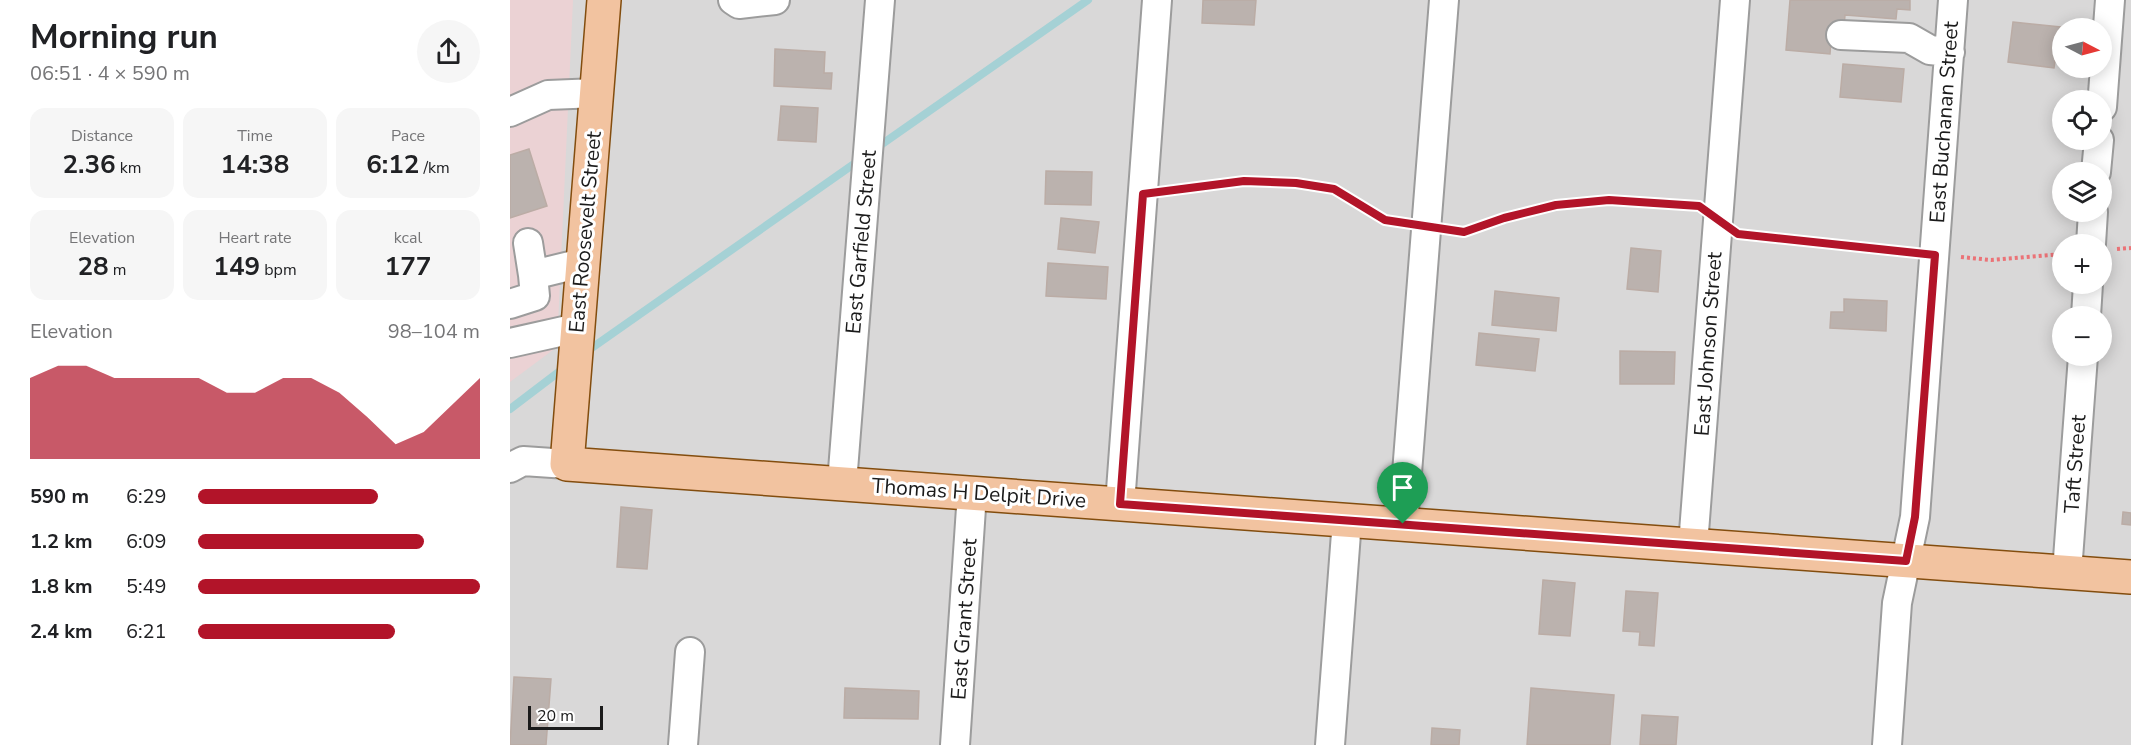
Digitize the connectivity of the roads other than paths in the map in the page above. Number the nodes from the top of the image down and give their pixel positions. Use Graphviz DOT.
graph roads {
  1 [pos="604,0"];
  2 [pos="734,0"];
  3 [pos="775,0"];
  4 [pos="880,0"];
  5 [pos="1156,0"];
  6 [pos="1444,0"];
  7 [pos="1735,0"];
  8 [pos="1953,0"];
  9 [pos="2110,0"];
  10 [pos="1841,35"];
  11 [pos="1950,52"];
  12 [pos="2103,90"];
  13 [pos="597,93"];
  14 [pos="510,112"];
  15 [pos="528,243"];
  16 [pos="582,263"];
  17 [pos="533,274"];
  18 [pos="510,304"];
  19 [pos="577,328"];
  20 [pos="510,343"];
  21 [pos="2082,366"];
  22 [pos="567,464"];
  23 [pos="510,468"];
  24 [pos="842,483"];
  25 [pos="972,493"];
  26 [pos="1120,504"];
  27 [pos="1347,520"];
  28 [pos="1403,524"];
  29 [pos="1693,545"];
  30 [pos="1906,561"];
  31 [pos="2067,572"];
  32 [pos="2131,577"];
  33 [pos="690,652"];
  34 [pos="683,745"];
  35 [pos="955,745"];
  36 [pos="1330,745"];
  37 [pos="1887,745"];
  1 -- 13 [label="main road, East Roosevelt Street"];
  2 -- 3 [label="street"];
  4 -- 24 [label="street, East Garfield Street"];
  5 -- 26 [label="street"];
  6 -- 28 [label="street"];
  7 -- 29 [label="street, East Johnson Street"];
  8 -- 11 [label="street, East Buchanan Street"];
  9 -- 12 [label="street"];
  10 -- 11 [label="street"];
  11 -- 30 [label="street, East Buchanan Street"];
  13 -- 14 [label="street"];
  13 -- 16 [label="main road, East Roosevelt Street"];
  15 -- 17 [label="street"];
  16 -- 17 [label="street"];
  16 -- 19 [label="main road, East Roosevelt Street"];
  17 -- 18 [label="street"];
  19 -- 20 [label="street"];
  19 -- 22 [label="main road, East Roosevelt Street"];
  21 -- 31 [label="street, Taft Street"];
  22 -- 23 [label="street, Thomas H Delpit Drive"];
  22 -- 24 [label="main road, Thomas H Delpit Drive"];
  24 -- 25 [label="main road, Thomas H Delpit Drive"];
  25 -- 26 [label="main road, Thomas H Delpit Drive"];
  25 -- 35 [label="street, East Grant Street"];
  26 -- 27 [label="main road, Thomas H Delpit Drive"];
  27 -- 28 [label="main road, Thomas H Delpit Drive"];
  27 -- 36 [label="street"];
  28 -- 29 [label="main road, Thomas H Delpit Drive"];
  29 -- 30 [label="main road, Thomas H Delpit Drive"];
  30 -- 31 [label="main road, Thomas H Delpit Drive"];
  30 -- 37 [label="street, East Buchanan Street"];
  31 -- 32 [label="main road, Thomas H Delpit Drive"];
  33 -- 34 [label="street"];
}
